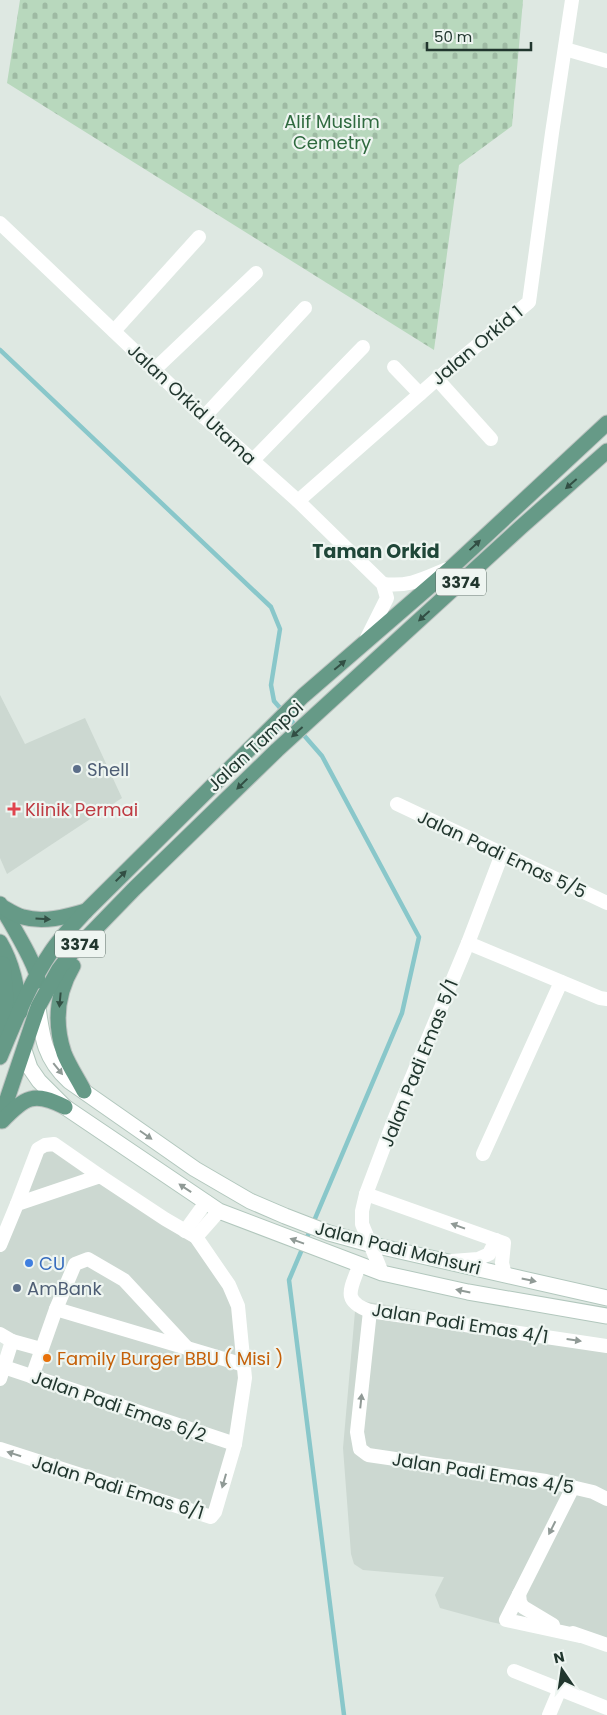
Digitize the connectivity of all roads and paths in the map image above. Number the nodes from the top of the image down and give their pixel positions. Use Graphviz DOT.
graph roads {
  1 [pos="572,0"];
  2 [pos="564,49"];
  3 [pos="607,61"];
  4 [pos="0,223"];
  5 [pos="200,237"];
  6 [pos="256,273"];
  7 [pos="305,308"];
  8 [pos="114,331"];
  9 [pos="363,348"];
  10 [pos="394,367"];
  11 [pos="154,370"];
  12 [pos="437,379"];
  13 [pos="420,394"];
  14 [pos="204,417"];
  15 [pos="607,423"];
  16 [pos="491,439"];
  17 [pos="607,451"];
  18 [pos="253,460"];
  19 [pos="298,501"];
  20 [pos="451,568"];
  21 [pos="384,584"];
  22 [pos="363,645"];
  23 [pos="397,804"];
  24 [pos="502,854"];
  25 [pos="134,889"];
  26 [pos="607,903"];
  27 [pos="1,905"];
  28 [pos="86,911"];
  29 [pos="0,942"];
  30 [pos="468,943"];
  31 [pos="0,954"];
  32 [pos="38,974"];
  33 [pos="561,982"];
  34 [pos="607,1000"];
  35 [pos="38,1007"];
  36 [pos="20,1010"];
  37 [pos="24,1050"];
  38 [pos="0,1056"];
  39 [pos="84,1091"];
  40 [pos="65,1107"];
  41 [pos="0,1121"];
  42 [pos="483,1154"];
  43 [pos="100,1176"];
  44 [pos="366,1194"];
  45 [pos="206,1202"];
  46 [pos="17,1204"];
  47 [pos="219,1211"];
  48 [pos="191,1234"];
  49 [pos="500,1241"];
  50 [pos="369,1244"];
  51 [pos="0,1245"];
  52 [pos="444,1261"];
  53 [pos="359,1266"];
  54 [pos="382,1273"];
  55 [pos="506,1275"];
  56 [pos="607,1298"];
  57 [pos="56,1309"];
  58 [pos="370,1311"];
  59 [pos="607,1316"];
  60 [pos="6,1337"];
  61 [pos="607,1346"];
  62 [pos="41,1349"];
  63 [pos="188,1349"];
  64 [pos="244,1365"];
  65 [pos="2,1373"];
  66 [pos="32,1377"];
  67 [pos="235,1444"];
  68 [pos="0,1449"];
  69 [pos="573,1487"];
  70 [pos="607,1499"];
  71 [pos="519,1594"];
  72 [pos="580,1636"];
  73 [pos="607,1645"];
  74 [pos="514,1671"];
  75 [pos="560,1689"];
  76 [pos="607,1708"];
  77 [pos="549,1715"];
  1 -- 2 [label="street, Jalan Orkid 1"];
  2 -- 3 [label="street"];
  2 -- 12 [label="street, Jalan Orkid 1"];
  4 -- 8 [label="street, Jalan Orkid Utama"];
  5 -- 8 [label="street"];
  6 -- 11 [label="street"];
  7 -- 14 [label="street"];
  8 -- 11 [label="street, Jalan Orkid Utama"];
  9 -- 18 [label="street"];
  10 -- 13 [label="street"];
  11 -- 14 [label="street, Jalan Orkid Utama"];
  12 -- 13 [label="street, Jalan Orkid 1"];
  12 -- 16 [label="street"];
  13 -- 19 [label="street, Jalan Orkid 1"];
  14 -- 18 [label="street, Jalan Orkid Utama"];
  20 -- 15 [label="main road, Jalan Tampoi / 3374, one-way"];
  17 -- 25 [label="main road, Jalan Tampoi / 3374, one-way"];
  18 -- 19 [label="street, Jalan Orkid Utama"];
  19 -- 21 [label="street, Jalan Orkid Utama"];
  20 -- 21 [label="street"];
  20 -- 22 [label="main road, Jalan Tampoi / 3374"];
  21 -- 22 [label="street"];
  28 -- 22 [label="main road, Jalan Tampoi / 3374, one-way"];
  23 -- 24 [label="street, Jalan Padi Emas 5/5"];
  24 -- 26 [label="street, Jalan Padi Emas 5/5"];
  24 -- 30 [label="street, Jalan Padi Emas 5/1"];
  25 -- 35 [label="main road, Jalan Tampoi / 3374"];
  25 -- 39 [label="main road, one-way"];
  27 -- 28 [label="main road, one-way"];
  27 -- 32 [label="main road"];
  28 -- 32 [label="main road, Jalan Tampoi / 3374"];
  29 -- 36 [label="main road"];
  30 -- 33 [label="street"];
  30 -- 44 [label="street, Jalan Padi Emas 5/1"];
  31 -- 38 [label="main road"];
  32 -- 35 [label="main road"];
  32 -- 36 [label="main road, Jalan Tampoi / 3374"];
  33 -- 34 [label="street"];
  33 -- 42 [label="street"];
  35 -- 37 [label="main road, Jalan Tampoi / 3374"];
  35 -- 39 [label="main road, Jalan Padi Mahsuri, one-way"];
  36 -- 37 [label="main road"];
  36 -- 38 [label="main road, Jalan Tampoi / 3374"];
  37 -- 40 [label="main road, Jalan Padi Mahsuri"];
  37 -- 41 [label="main road, Jalan Tampoi / 3374"];
  39 -- 50 [label="main road, Jalan Padi Mahsuri, one-way"];
  40 -- 41 [label="main road"];
  45 -- 40 [label="main road, Jalan Padi Mahsuri, one-way"];
  43 -- 46 [label="street"];
  43 -- 46 [label="street, Jalan Padi Emas 6/1"];
  43 -- 48 [label="street, Jalan Padi Emas 6/1"];
  49 -- 44 [label="street, one-way"];
  44 -- 50 [label="street, Jalan Padi Emas 5/1"];
  45 -- 47 [label="main road, Jalan Padi Mahsuri"];
  45 -- 48 [label="street"];
  46 -- 51 [label="street, Jalan Padi Emas 6/1"];
  47 -- 48 [label="street"];
  53 -- 47 [label="main road, Jalan Padi Mahsuri, one-way"];
  48 -- 64 [label="street, Jalan Padi Emas 6/1"];
  49 -- 52 [label="street"];
  49 -- 55 [label="street"];
  50 -- 52 [label="main road, Jalan Padi Mahsuri"];
  50 -- 54 [label="street, Jalan Padi Emas 5/1"];
  52 -- 55 [label="main road, Jalan Padi Mahsuri"];
  53 -- 54 [label="main road, Jalan Padi Mahsuri"];
  53 -- 58 [label="street, Jalan Padi Emas 4/1"];
  59 -- 54 [label="main road, Jalan Padi Mahsuri, one-way"];
  55 -- 56 [label="main road, Jalan Padi Mahsuri, one-way"];
  57 -- 62 [label="street"];
  57 -- 63 [label="street"];
  57 -- 63 [label="street"];
  58 -- 61 [label="street, Jalan Padi Emas 4/1, one-way"];
  69 -- 58 [label="street, Jalan Padi Emas 4/5, one-way"];
  60 -- 62 [label="street"];
  60 -- 65 [label="street"];
  62 -- 66 [label="street"];
  63 -- 64 [label="street"];
  64 -- 67 [label="street, Jalan Padi Emas 6/1"];
  65 -- 66 [label="street, Jalan Padi Emas 6/2"];
  66 -- 67 [label="street, Jalan Padi Emas 6/2"];
  67 -- 68 [label="street, Jalan Padi Emas 6/1, one-way"];
  69 -- 70 [label="street, Jalan Padi Emas 4/5"];
  69 -- 71 [label="street, one-way"];
  71 -- 72 [label="street"];
  71 -- 72 [label="street"];
  72 -- 73 [label="street"];
  74 -- 75 [label="street"];
  75 -- 76 [label="street"];
  75 -- 77 [label="street"];
}
